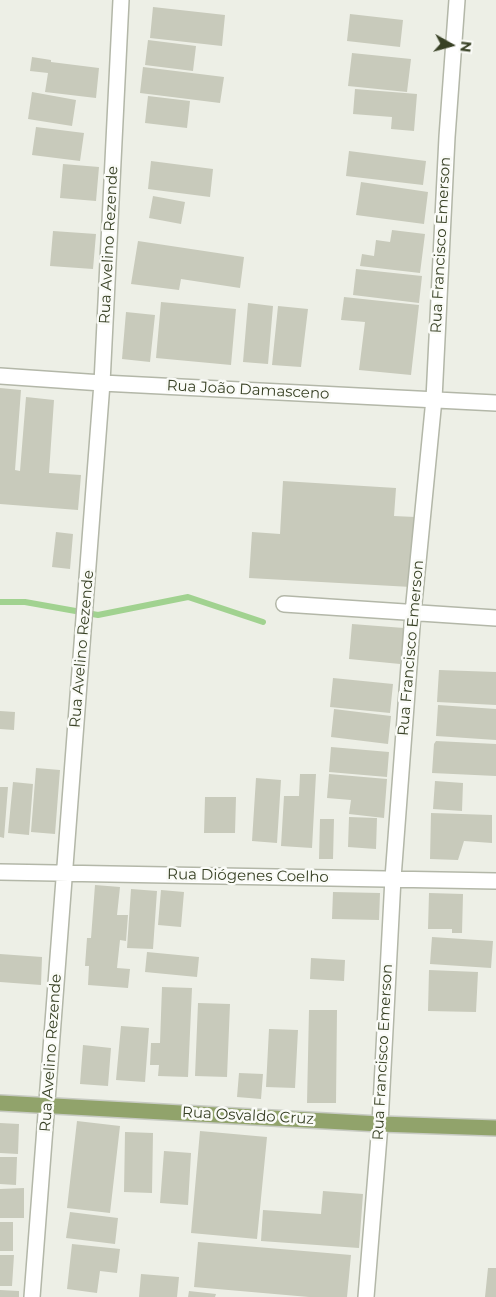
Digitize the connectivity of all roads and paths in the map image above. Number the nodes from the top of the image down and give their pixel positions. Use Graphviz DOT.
graph roads {
  1 [pos="121,0"];
  2 [pos="457,0"];
  3 [pos="0,376"];
  4 [pos="102,383"];
  5 [pos="434,399"];
  6 [pos="496,403"];
  7 [pos="284,604"];
  8 [pos="413,613"];
  9 [pos="496,618"];
  10 [pos="0,872"];
  11 [pos="64,872"];
  12 [pos="393,878"];
  13 [pos="496,881"];
  14 [pos="0,1103"];
  15 [pos="47,1105"];
  16 [pos="380,1124"];
  17 [pos="496,1128"];
  18 [pos="32,1297"];
  19 [pos="366,1297"];
  1 -- 4 [label="street, Rua Avelino Rezende"];
  2 -- 5 [label="street, Rua Francisco Emerson"];
  3 -- 4 [label="street, Rua João Damasceno"];
  4 -- 5 [label="street, Rua João Damasceno"];
  4 -- 11 [label="street, Rua Avelino Rezende"];
  5 -- 6 [label="street, Rua João Damasceno"];
  5 -- 8 [label="street, Rua Francisco Emerson"];
  7 -- 8 [label="street"];
  8 -- 9 [label="street"];
  8 -- 12 [label="street, Rua Francisco Emerson"];
  10 -- 11 [label="street, Rua Diógenes Coelho"];
  11 -- 12 [label="street, Rua Diógenes Coelho"];
  11 -- 15 [label="street, Rua Avelino Rezende"];
  12 -- 13 [label="street, Rua Diógenes Coelho"];
  12 -- 16 [label="street, Rua Francisco Emerson"];
  14 -- 15 [label="main road, Rua Osvaldo Cruz"];
  15 -- 16 [label="main road, Rua Osvaldo Cruz"];
  15 -- 18 [label="street, Rua Avelino Rezende"];
  16 -- 17 [label="main road, Rua Osvaldo Cruz"];
  16 -- 19 [label="street, Rua Francisco Emerson"];
}
